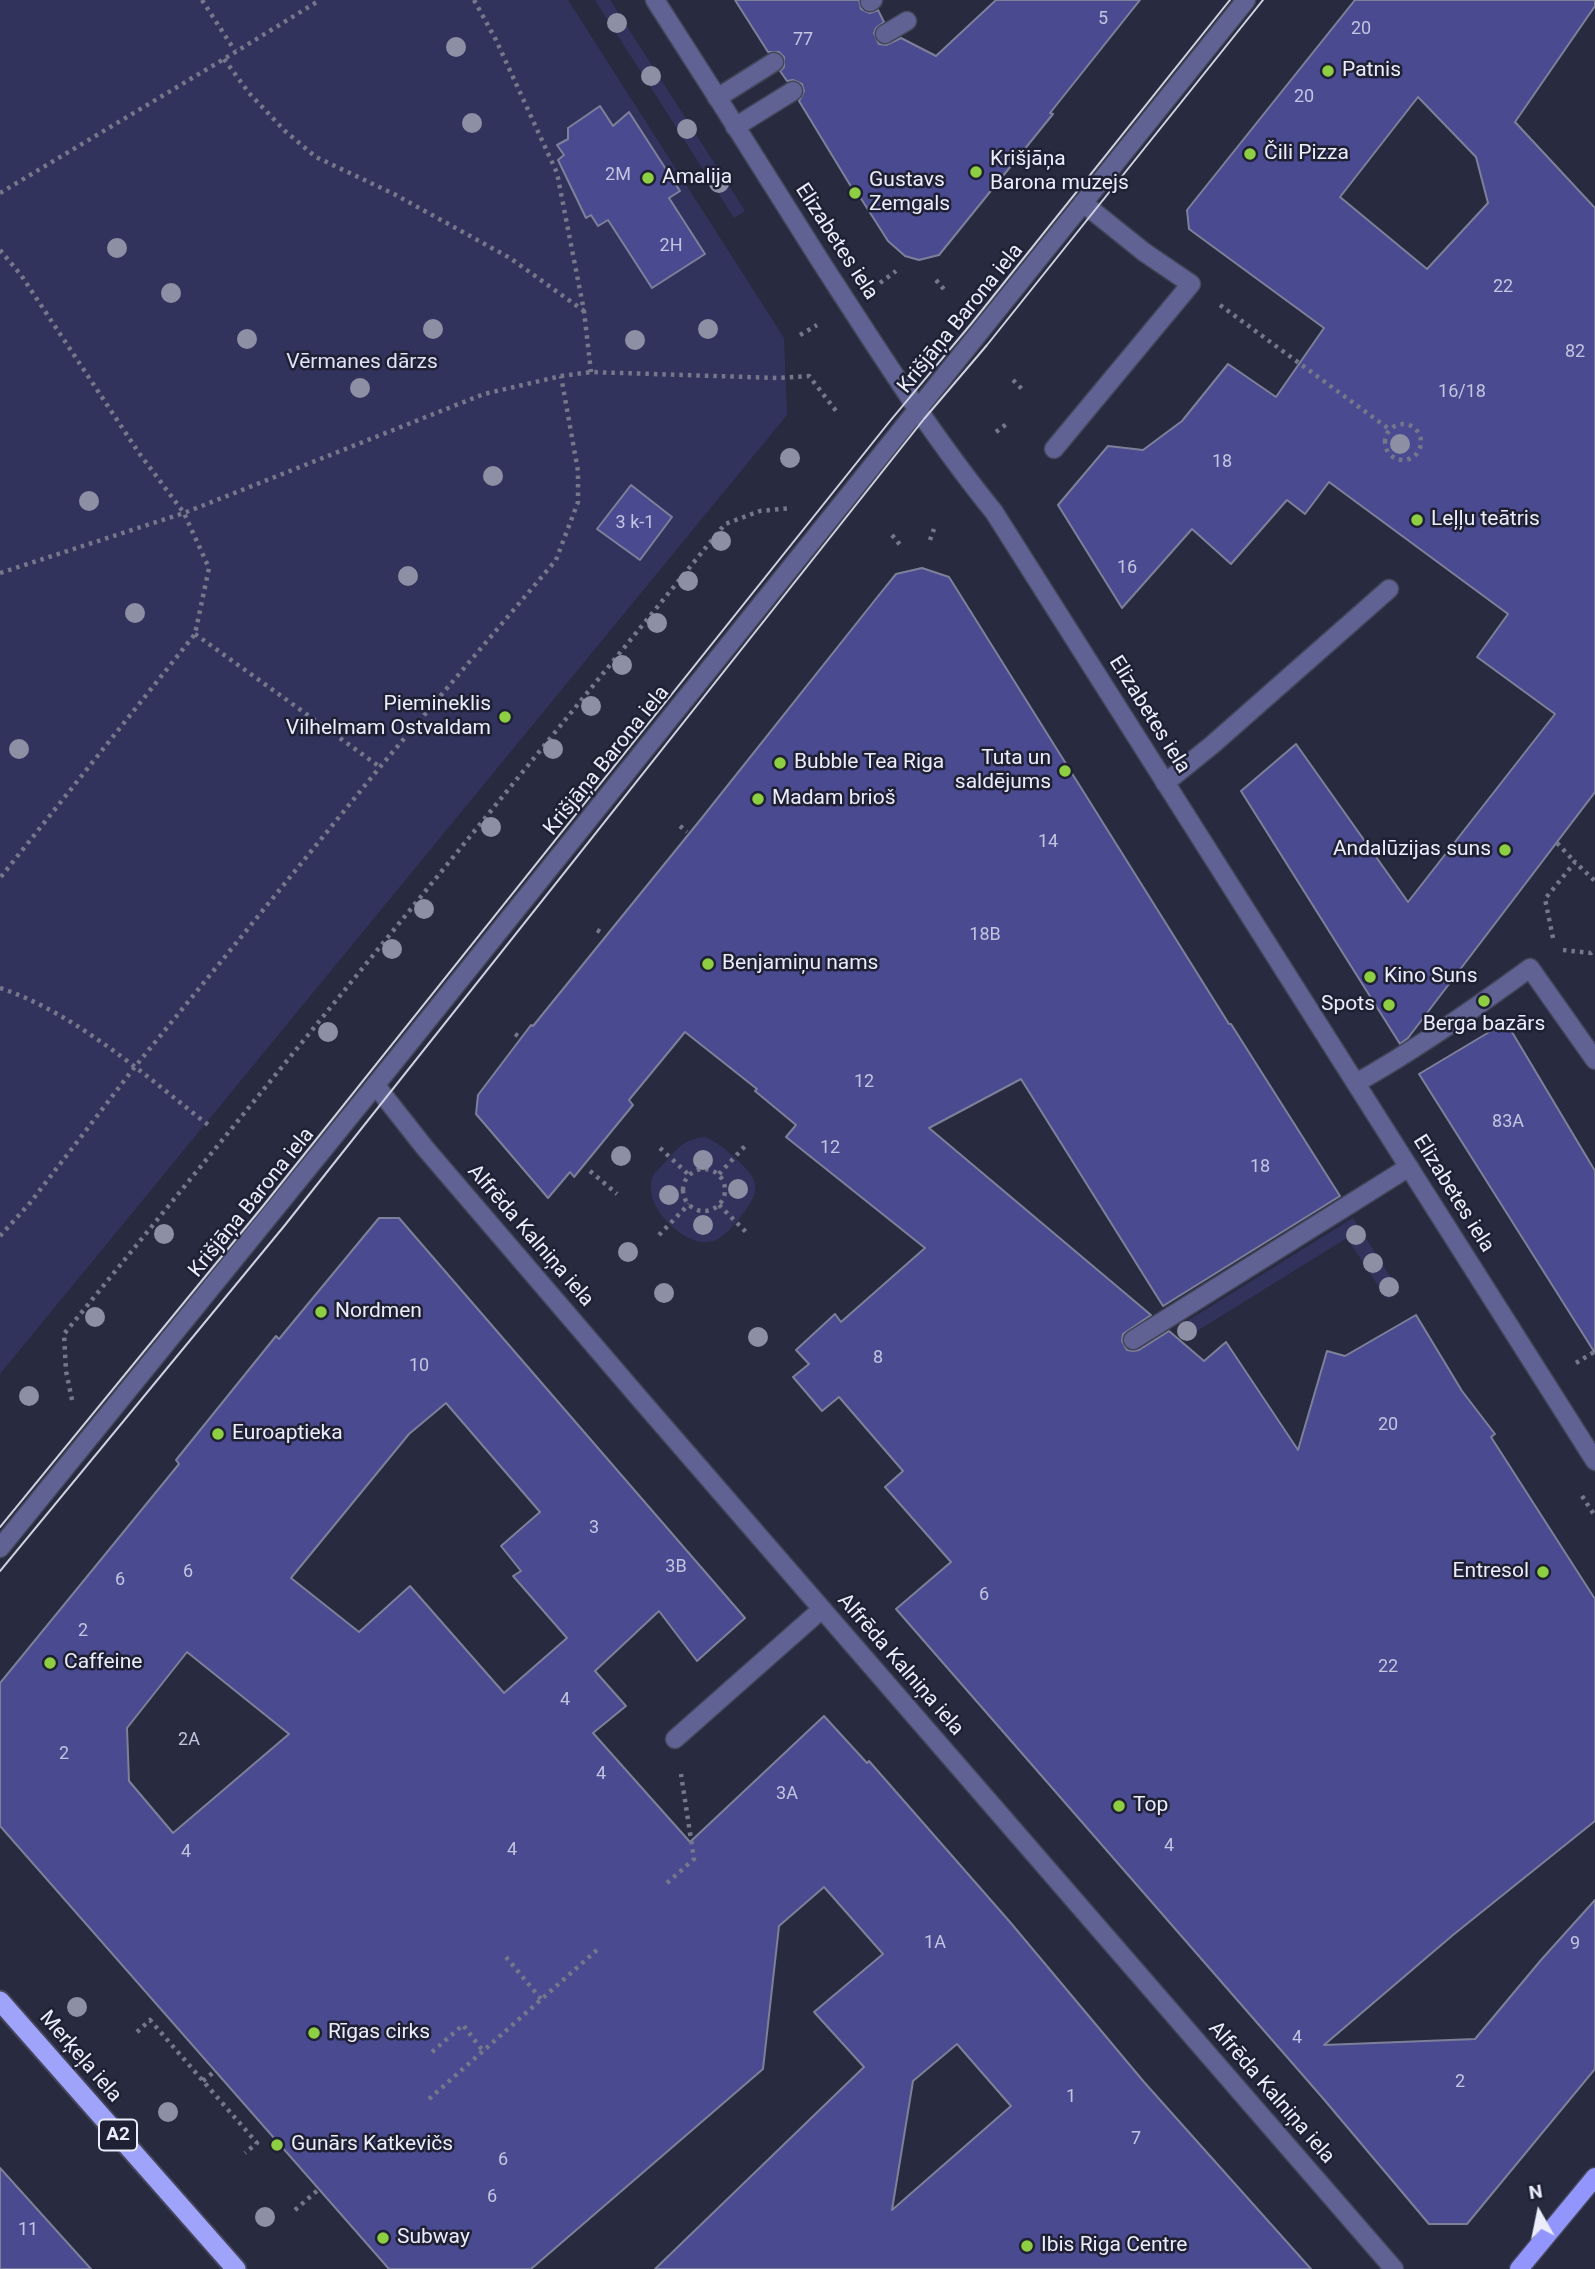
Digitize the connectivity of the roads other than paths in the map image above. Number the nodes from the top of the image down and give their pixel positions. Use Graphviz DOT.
graph roads {
  1 [pos="655,0"];
  2 [pos="1246,0"];
  3 [pos="907,21"];
  4 [pos="885,34"];
  5 [pos="774,62"];
  6 [pos="793,91"];
  7 [pos="718,98"];
  8 [pos="736,127"];
  9 [pos="1083,203"];
  10 [pos="918,409"];
  11 [pos="1055,449"];
  12 [pos="1389,589"];
  13 [pos="1165,783"];
  14 [pos="1595,1060"];
  15 [pos="1356,1083"];
  16 [pos="377,1087"];
  17 [pos="1409,1167"];
  18 [pos="1133,1340"];
  19 [pos="1595,1461"];
  20 [pos="0,1548"];
  21 [pos="822,1609"];
  22 [pos="675,1739"];
  23 [pos="0,2001"];
  24 [pos="1595,2177"];
  25 [pos="236,2269"];
  26 [pos="1394,2269"];
  27 [pos="1519,2269"];
  1 -- 7 [label="street, Elizabetes iela"];
  2 -- 9 [label="street, Krišjāņa Barona iela"];
  3 -- 4 [label="street"];
  5 -- 7 [label="street"];
  6 -- 8 [label="street"];
  7 -- 8 [label="street, Elizabetes iela"];
  8 -- 10 [label="street, Elizabetes iela"];
  9 -- 10 [label="street, Krišjāņa Barona iela"];
  9 -- 11 [label="street"];
  10 -- 13 [label="street, Elizabetes iela"];
  10 -- 16 [label="street, Krišjāņa Barona iela"];
  12 -- 13 [label="street"];
  13 -- 15 [label="street, Elizabetes iela"];
  14 -- 15 [label="street"];
  15 -- 17 [label="street, Elizabetes iela"];
  16 -- 20 [label="street, Krišjāņa Barona iela"];
  16 -- 21 [label="street, Alfrēda Kalniņa iela"];
  17 -- 18 [label="street"];
  17 -- 19 [label="street, Elizabetes iela"];
  21 -- 22 [label="street"];
  21 -- 26 [label="street, Alfrēda Kalniņa iela"];
  23 -- 25 [label="highway, Merķeļa iela / A2"];
  24 -- 27 [label="main road"];
}
